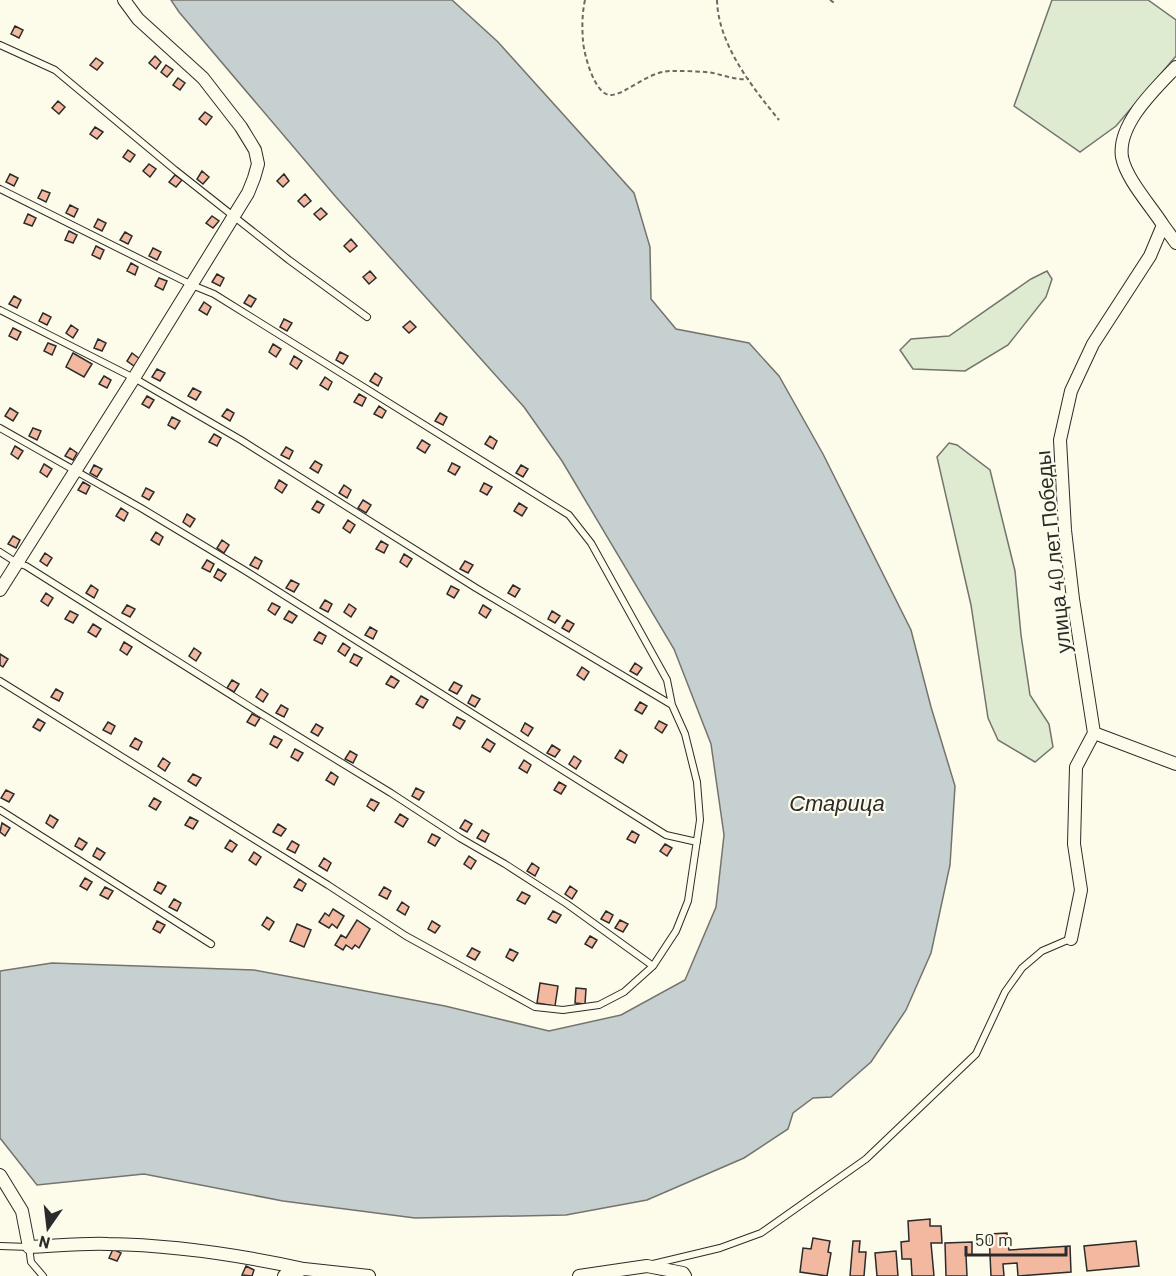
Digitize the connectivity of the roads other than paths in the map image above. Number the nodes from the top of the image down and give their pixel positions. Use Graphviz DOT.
graph roads {
  1 [pos="124,0"];
  2 [pos="0,45"];
  3 [pos="1176,67"];
  4 [pos="0,189"];
  5 [pos="234,215"];
  6 [pos="1163,225"];
  7 [pos="1176,243"];
  8 [pos="192,285"];
  9 [pos="0,310"];
  10 [pos="368,317"];
  11 [pos="134,378"];
  12 [pos="0,428"];
  13 [pos="75,470"];
  14 [pos="0,552"];
  15 [pos="17,563"];
  16 [pos="0,590"];
  17 [pos="0,681"];
  18 [pos="672,705"];
  19 [pos="1094,733"];
  20 [pos="1176,764"];
  21 [pos="0,810"];
  22 [pos="697,842"];
  23 [pos="1071,939"];
  24 [pos="211,944"];
  25 [pos="653,966"];
  26 [pos="0,1175"];
  27 [pos="0,1246"];
  28 [pos="29,1247"];
  29 [pos="647,1266"];
  30 [pos="304,1269"];
  31 [pos="42,1276"];
  32 [pos="284,1276"];
  33 [pos="369,1276"];
  34 [pos="579,1276"];
  35 [pos="685,1276"];
  1 -- 5 [label="street"];
  2 -- 5 [label="lane"];
  3 -- 6 [label="street"];
  4 -- 8 [label="lane"];
  5 -- 8 [label="street"];
  5 -- 10 [label="lane"];
  6 -- 7 [label="street"];
  6 -- 19 [label="street, улица 40 лет Победы"];
  8 -- 11 [label="street"];
  8 -- 18 [label="lane"];
  9 -- 11 [label="lane"];
  11 -- 13 [label="street"];
  11 -- 18 [label="lane"];
  12 -- 13 [label="lane"];
  13 -- 15 [label="street"];
  13 -- 22 [label="lane"];
  14 -- 15 [label="lane"];
  15 -- 16 [label="street"];
  15 -- 25 [label="lane"];
  17 -- 25 [label="lane"];
  18 -- 22 [label="lane"];
  19 -- 20 [label="street"];
  19 -- 23 [label="street"];
  21 -- 24 [label="lane"];
  22 -- 25 [label="lane"];
  23 -- 29 [label="lane"];
  26 -- 28 [label="street"];
  27 -- 28 [label="lane"];
  28 -- 30 [label="street"];
  28 -- 31 [label="lane"];
  29 -- 34 [label="street"];
  29 -- 35 [label="street"];
  30 -- 32 [label="street"];
  30 -- 33 [label="street"];
}
